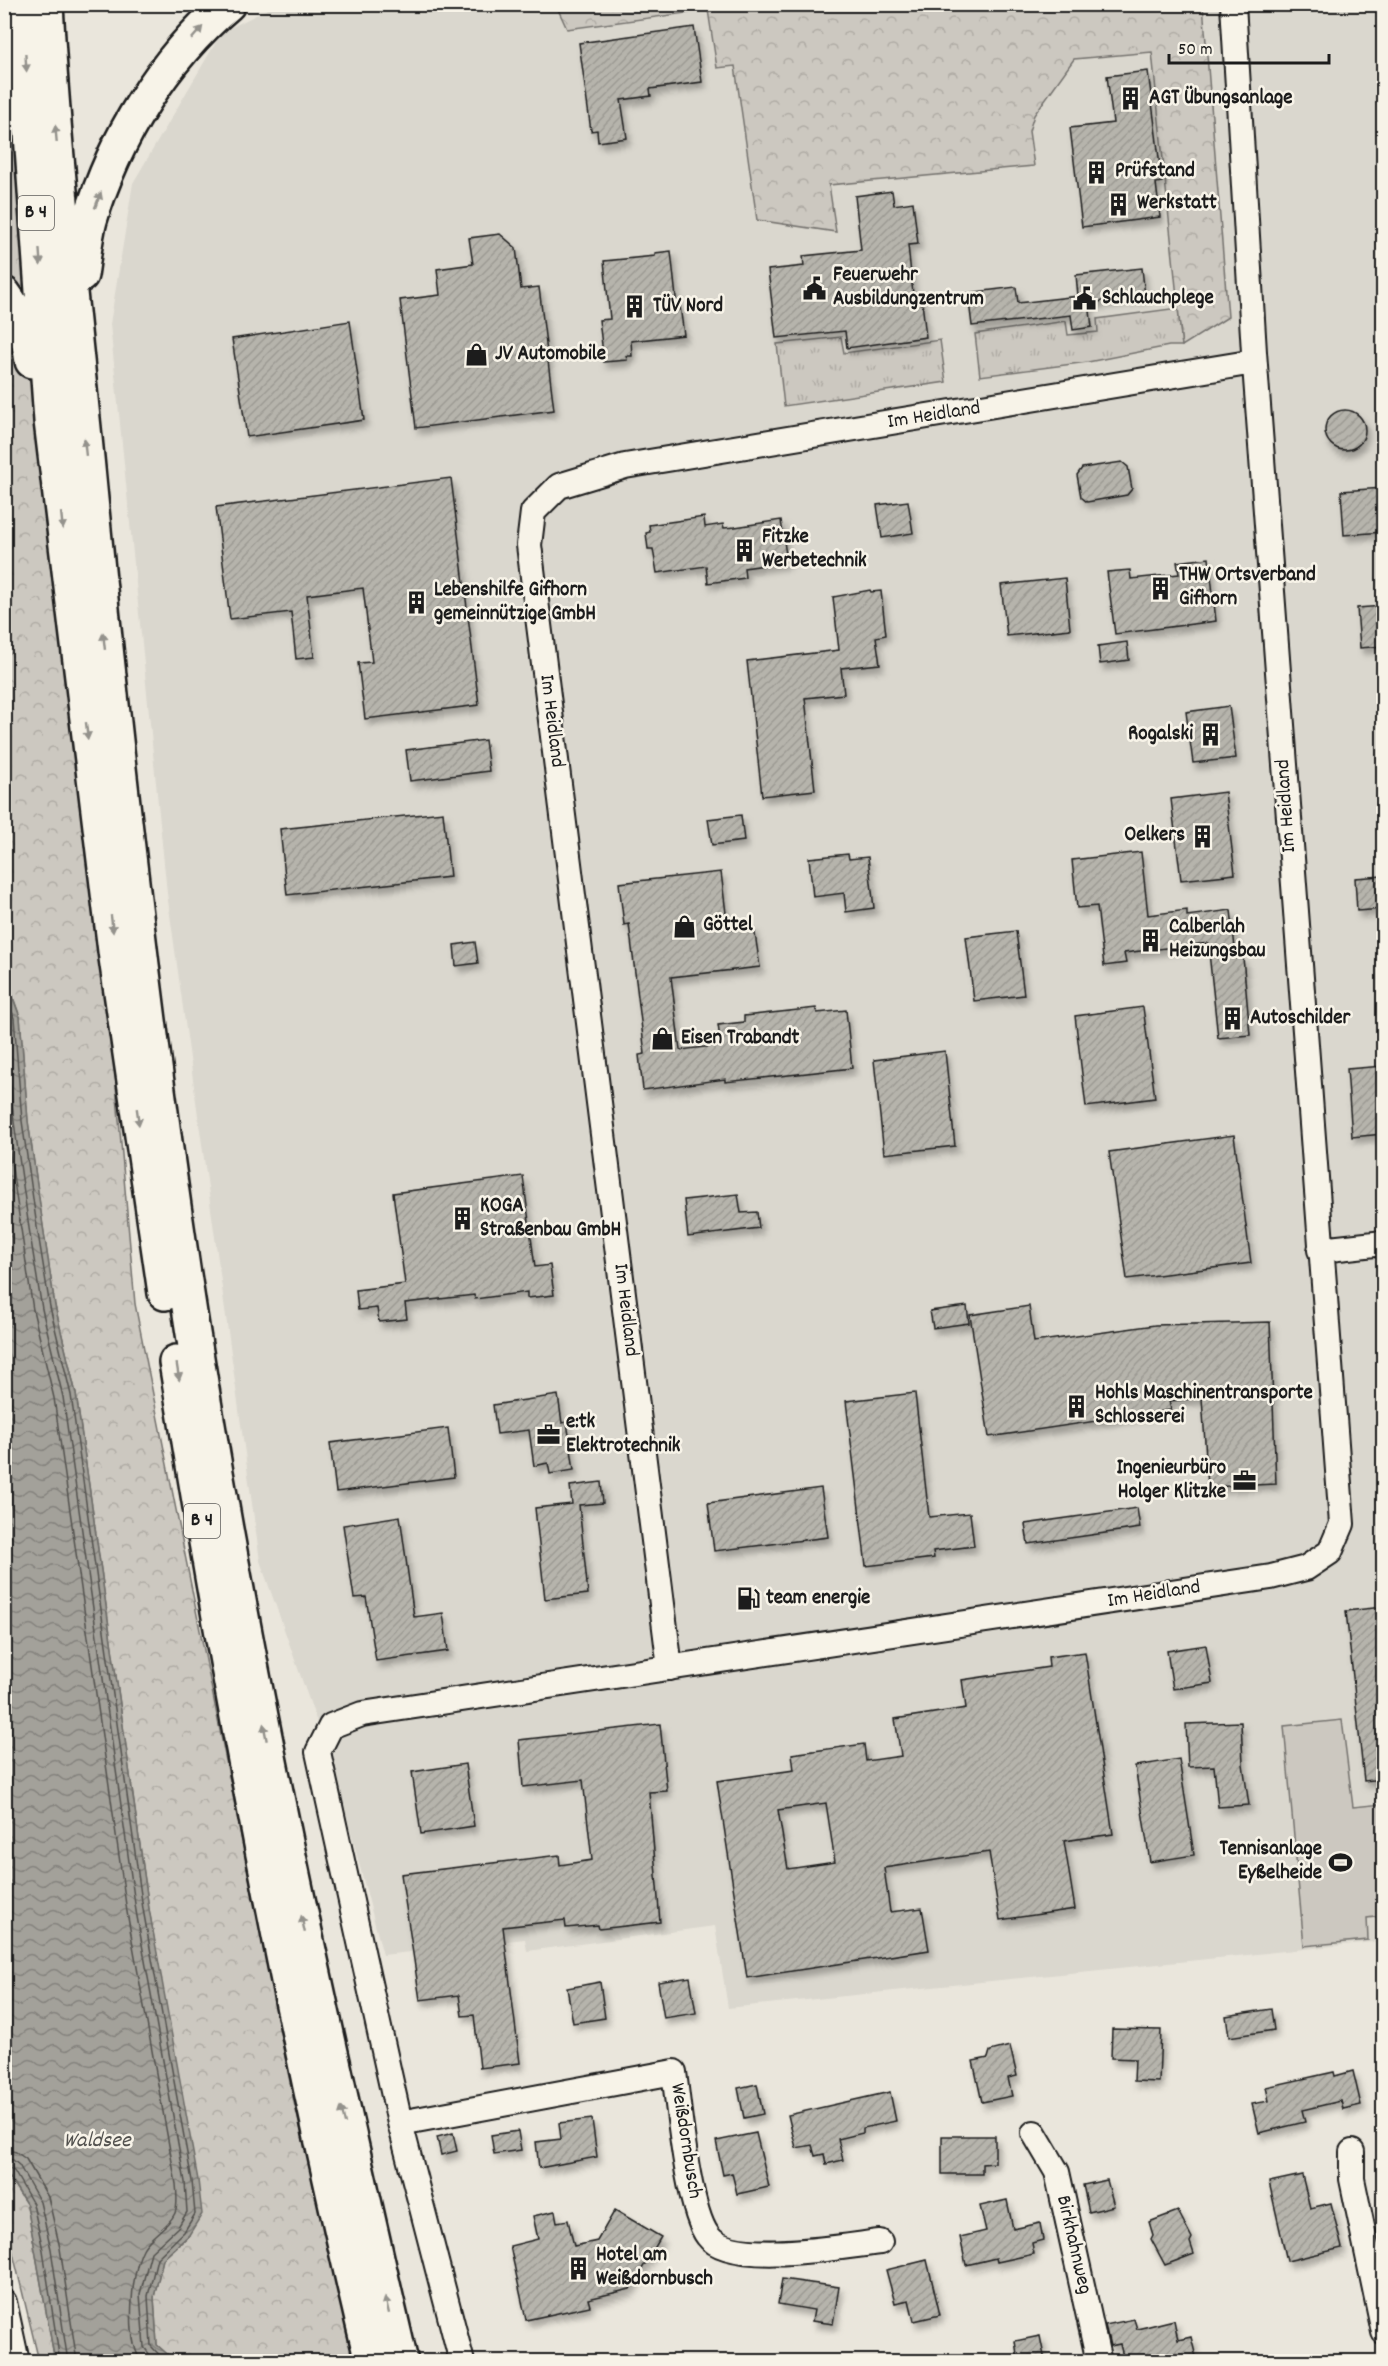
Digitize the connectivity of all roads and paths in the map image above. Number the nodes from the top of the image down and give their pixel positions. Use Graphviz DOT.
graph roads {
  1 [pos="22,4"];
  2 [pos="46,4"];
  3 [pos="228,4"];
  4 [pos="1233,4"];
  5 [pos="4,294"];
  6 [pos="73,318"];
  7 [pos="1254,362"];
  8 [pos="51,421"];
  9 [pos="1383,1243"];
  10 [pos="1320,1250"];
  11 [pos="670,1668"];
  12 [pos="400,2123"];
  13 [pos="1034,2133"];
  14 [pos="1352,2152"];
  15 [pos="880,2242"];
  16 [pos="4,2302"];
  17 [pos="1383,2332"];
  18 [pos="17,2361"];
  19 [pos="372,2361"];
  20 [pos="400,2361"];
  21 [pos="462,2361"];
  22 [pos="1099,2361"];
  1 -- 8 [label="highway, B 4, one-way"];
  6 -- 2 [label="highway, B 4, one-way"];
  6 -- 3 [label="highway, one-way"];
  4 -- 7 [label="street, Im Heidland"];
  5 -- 8 [label="highway"];
  20 -- 6 [label="highway, B 4, one-way"];
  7 -- 10 [label="street, Im Heidland"];
  7 -- 11 [label="street, Im Heidland"];
  8 -- 19 [label="highway, B 4, one-way"];
  9 -- 10 [label="street"];
  10 -- 11 [label="street, Im Heidland"];
  11 -- 12 [label="street, Im Heidland"];
  12 -- 15 [label="street, Weißdornbusch"];
  12 -- 21 [label="street"];
  13 -- 22 [label="street, Birkhahnweg"];
  14 -- 17 [label="street"];
  16 -- 18 [label="street"];
}
